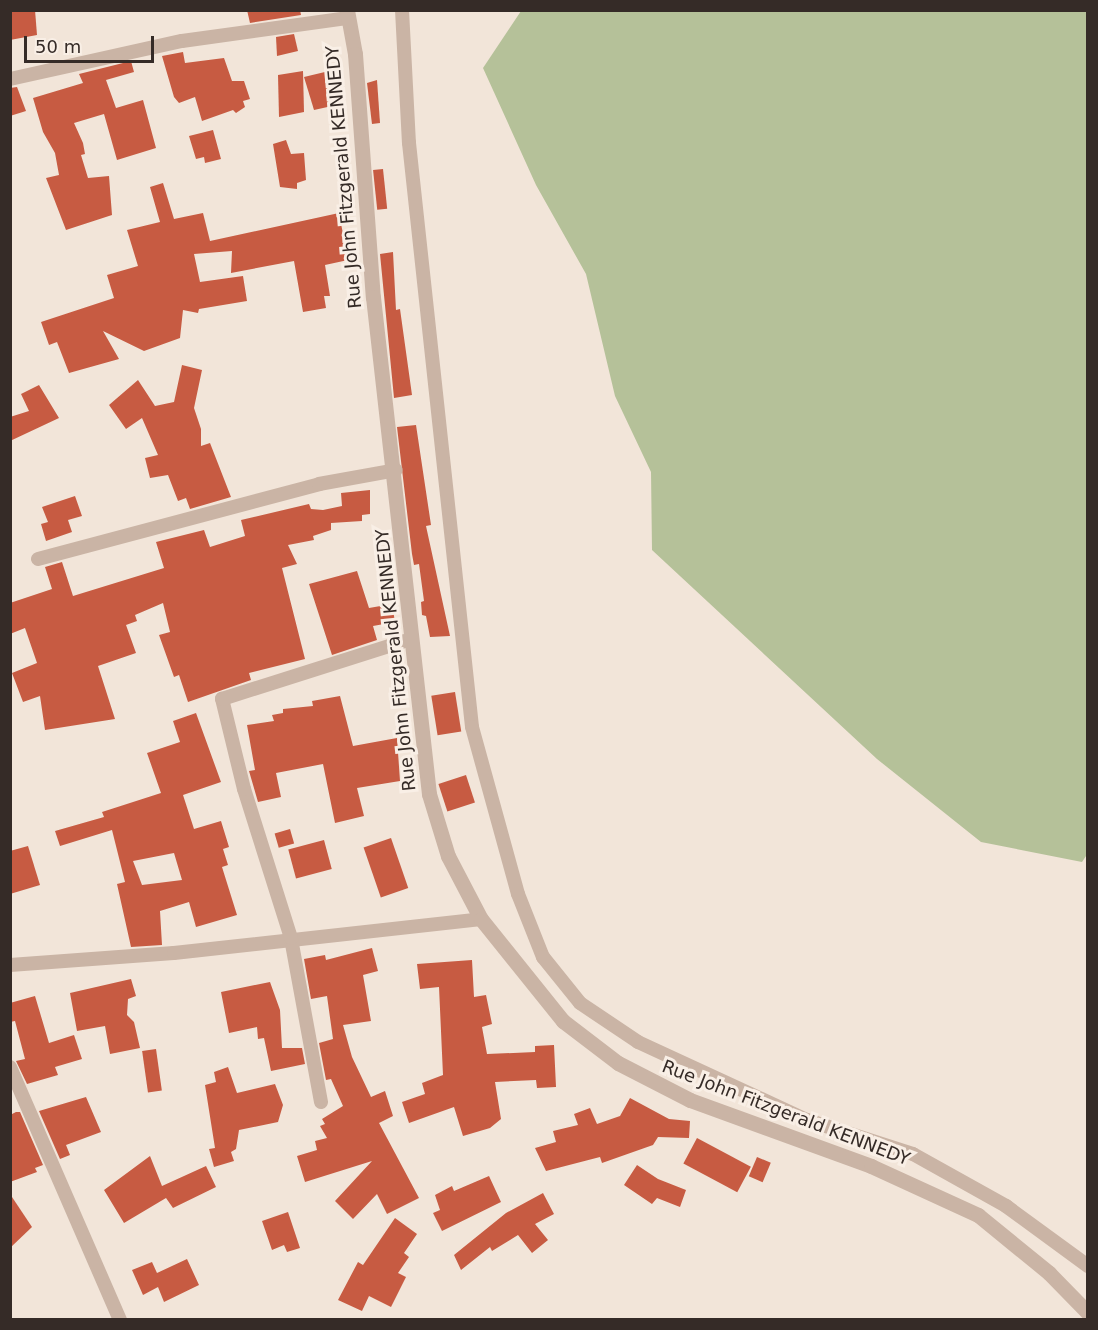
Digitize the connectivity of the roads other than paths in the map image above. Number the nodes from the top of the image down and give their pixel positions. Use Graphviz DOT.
graph roads {
  1 [pos="402,10"];
  2 [pos="347,14"];
  3 [pos="10,79"];
  4 [pos="396,470"];
  5 [pos="38,559"];
  6 [pos="411,639"];
  7 [pos="481,919"];
  8 [pos="291,938"];
  9 [pos="10,965"];
  10 [pos="10,1067"];
  11 [pos="321,1102"];
  12 [pos="1088,1266"];
  13 [pos="1088,1313"];
  14 [pos="120,1320"];
  1 -- 12 [label="street"];
  2 -- 3 [label="street"];
  2 -- 4 [label="street, Rue John Fitzgerald KENNEDY"];
  4 -- 5 [label="street"];
  4 -- 6 [label="street, Rue John Fitzgerald KENNEDY"];
  6 -- 7 [label="street, Rue John Fitzgerald KENNEDY"];
  6 -- 8 [label="street"];
  7 -- 8 [label="street"];
  7 -- 13 [label="street, Rue John Fitzgerald KENNEDY"];
  8 -- 9 [label="street"];
  8 -- 11 [label="street"];
  10 -- 14 [label="street"];
}
